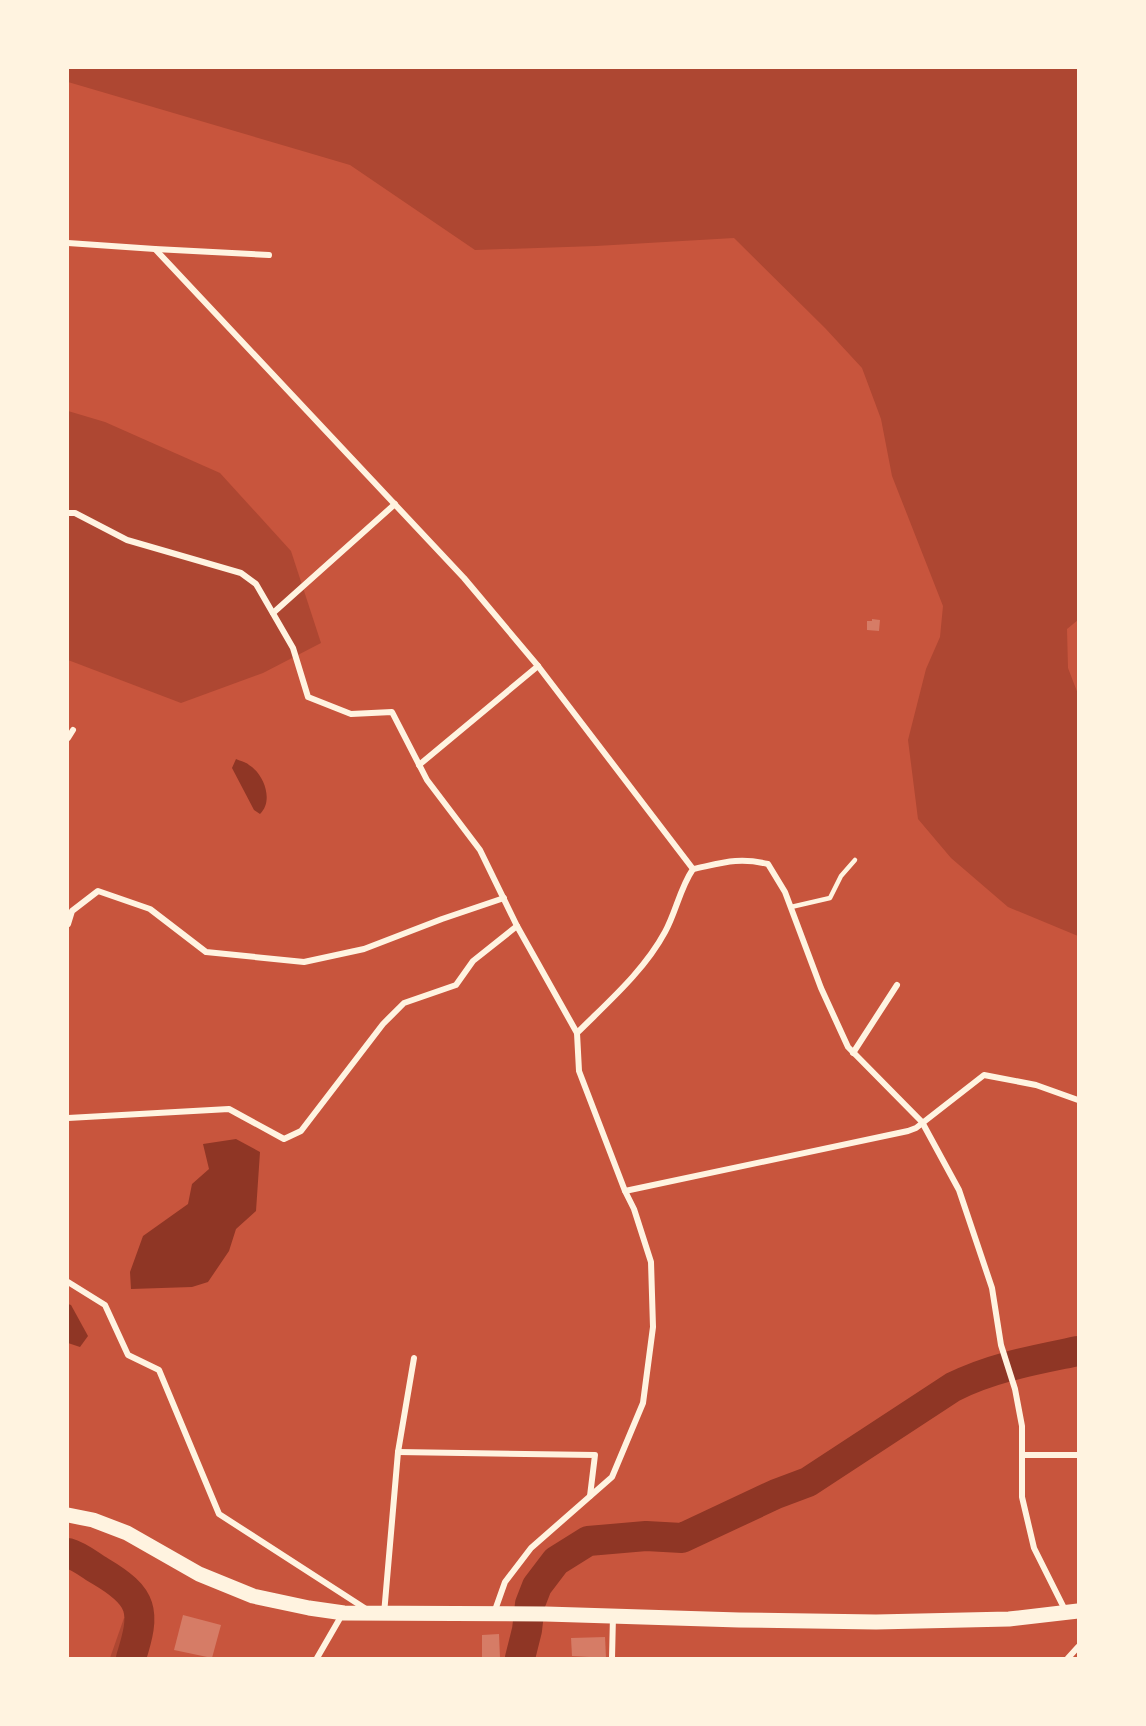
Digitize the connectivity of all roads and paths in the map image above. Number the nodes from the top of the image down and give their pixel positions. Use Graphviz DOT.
graph roads {
  1 [pos="68,243"];
  2 [pos="155,249"];
  3 [pos="269,255"];
  4 [pos="395,504"];
  5 [pos="68,513"];
  6 [pos="273,613"];
  7 [pos="538,666"];
  8 [pos="74,730"];
  9 [pos="68,738"];
  10 [pos="420,765"];
  11 [pos="855,860"];
  12 [pos="693,868"];
  13 [pos="504,898"];
  14 [pos="791,907"];
  15 [pos="68,924"];
  16 [pos="517,926"];
  17 [pos="897,985"];
  18 [pos="577,1033"];
  19 [pos="853,1053"];
  20 [pos="1078,1097"];
  21 [pos="68,1118"];
  22 [pos="922,1122"];
  23 [pos="625,1191"];
  24 [pos="68,1282"];
  25 [pos="414,1358"];
  26 [pos="398,1452"];
  27 [pos="1022,1455"];
  28 [pos="1078,1455"];
  29 [pos="590,1497"];
  30 [pos="68,1515"];
  31 [pos="1072,1612"];
  32 [pos="344,1613"];
  33 [pos="500,1613"];
  34 [pos="379,1614"];
  35 [pos="613,1615"];
  36 [pos="1078,1647"];
  37 [pos="317,1659"];
  38 [pos="612,1659"];
  39 [pos="1068,1659"];
  1 -- 2 [label="street"];
  2 -- 3 [label="street"];
  2 -- 4 [label="street"];
  4 -- 6 [label="street"];
  4 -- 7 [label="street"];
  5 -- 6 [label="street"];
  6 -- 10 [label="street"];
  7 -- 10 [label="street"];
  7 -- 12 [label="street"];
  8 -- 9 [label="street"];
  10 -- 13 [label="street"];
  11 -- 14 [label="lane"];
  12 -- 14 [label="street"];
  12 -- 18 [label="street"];
  13 -- 15 [label="street"];
  13 -- 16 [label="street"];
  14 -- 19 [label="street"];
  16 -- 18 [label="street"];
  16 -- 21 [label="street"];
  17 -- 19 [label="street"];
  18 -- 23 [label="street"];
  19 -- 22 [label="street"];
  20 -- 22 [label="street"];
  22 -- 23 [label="street"];
  22 -- 27 [label="street"];
  23 -- 29 [label="street"];
  24 -- 34 [label="street"];
  25 -- 26 [label="street"];
  26 -- 29 [label="street"];
  26 -- 34 [label="street"];
  27 -- 28 [label="street"];
  27 -- 31 [label="street"];
  29 -- 33 [label="street"];
  30 -- 32 [label="main road"];
  31 -- 35 [label="main road"];
  32 -- 34 [label="main road"];
  32 -- 37 [label="street"];
  33 -- 34 [label="main road"];
  33 -- 35 [label="main road"];
  35 -- 38 [label="street"];
  36 -- 39 [label="street"];
}
